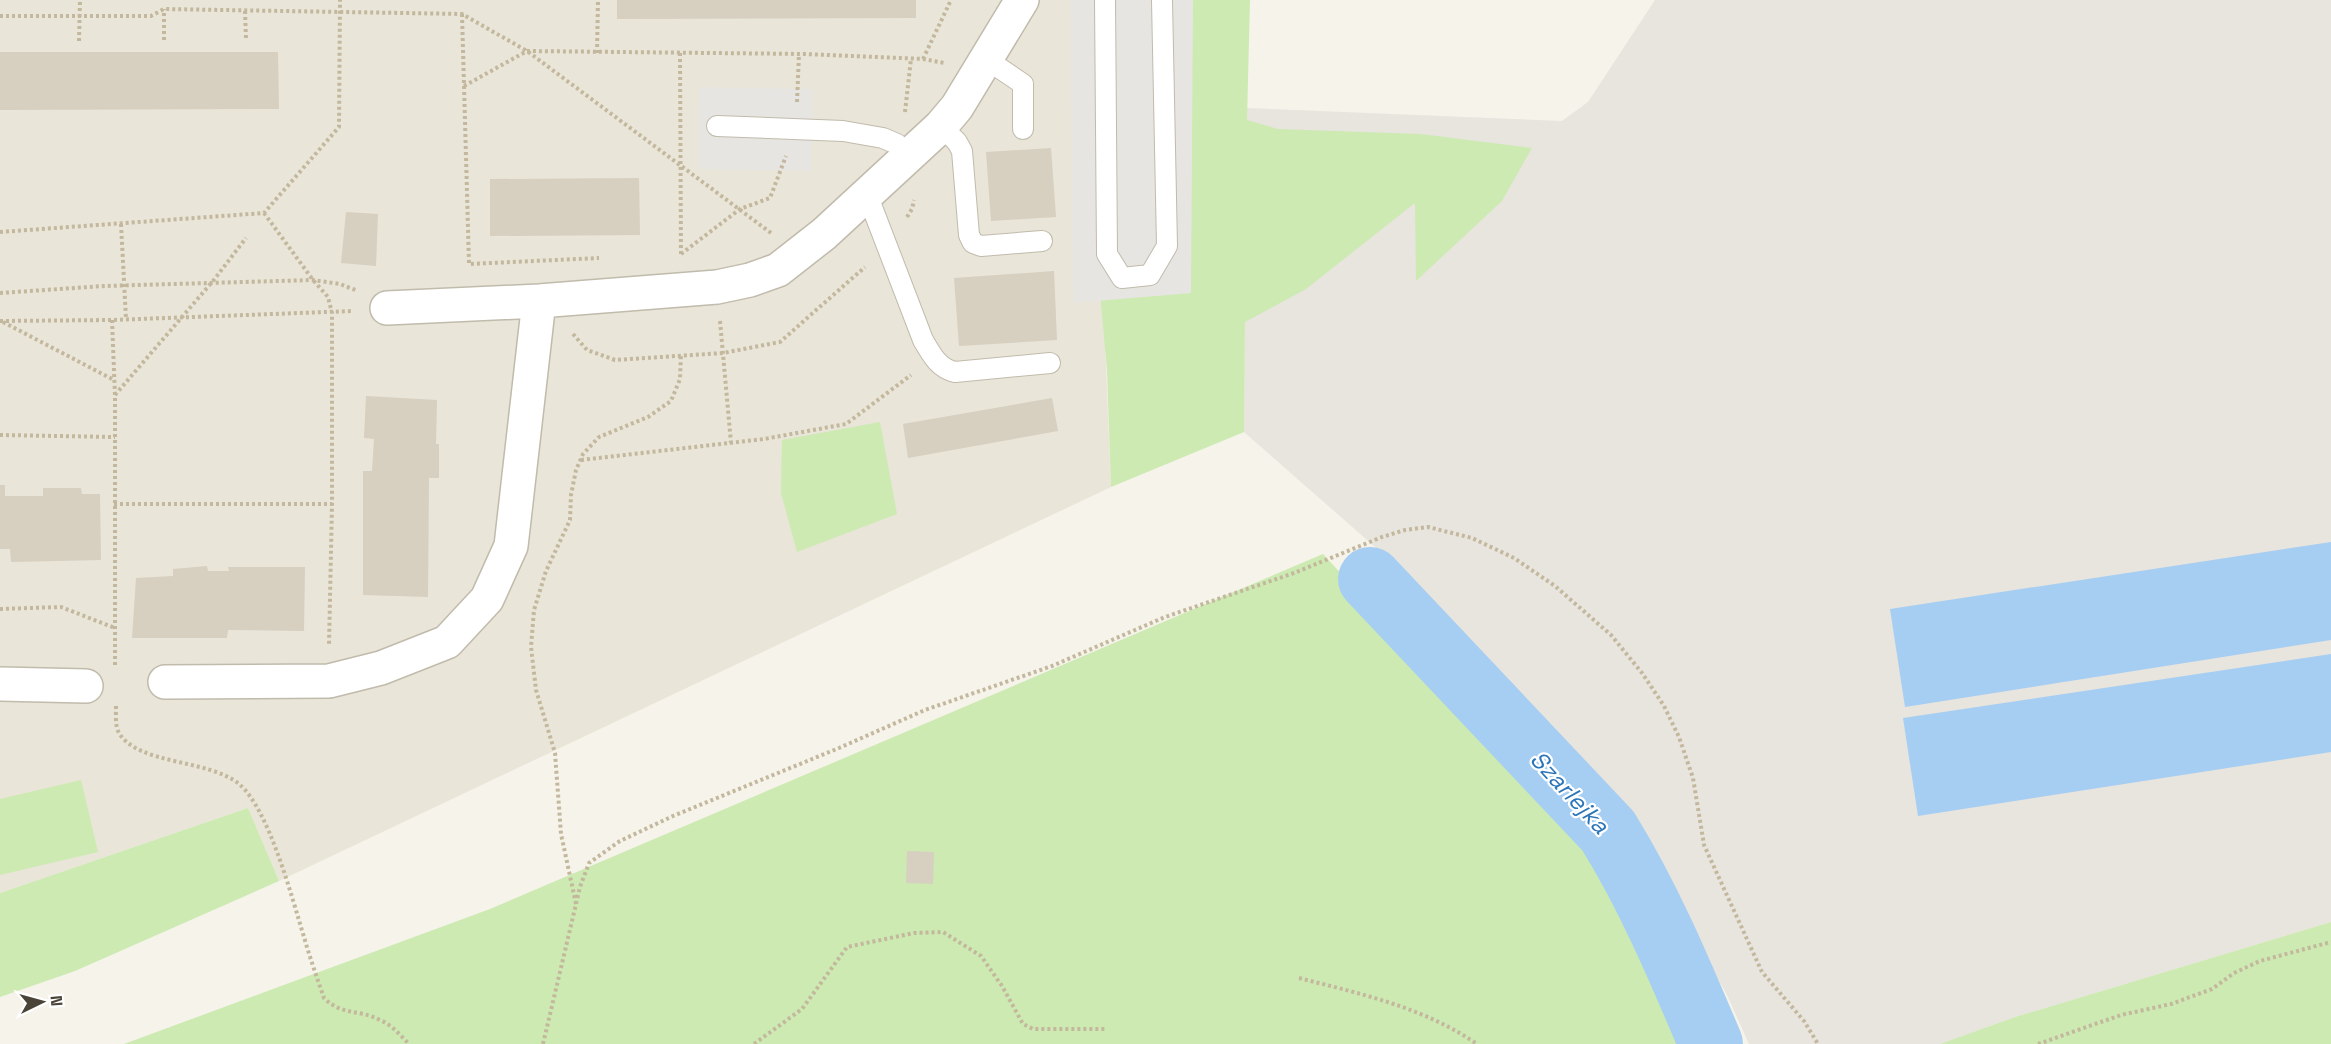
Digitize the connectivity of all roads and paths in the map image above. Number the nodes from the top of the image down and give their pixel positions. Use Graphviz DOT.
graph roads {
  1 [pos="80,0"];
  2 [pos="340,0"];
  3 [pos="598,0"];
  4 [pos="951,0"];
  5 [pos="1022,0"];
  6 [pos="1105,0"];
  7 [pos="1162,0"];
  8 [pos="165,9"];
  9 [pos="245,11"];
  10 [pos="340,12"];
  11 [pos="462,14"];
  12 [pos="0,16"];
  13 [pos="80,16"];
  14 [pos="246,39"];
  15 [pos="164,40"];
  16 [pos="79,41"];
  17 [pos="527,51"];
  18 [pos="597,53"];
  19 [pos="680,53"];
  20 [pos="799,54"];
  21 [pos="911,59"];
  22 [pos="923,59"];
  23 [pos="983,65"];
  24 [pos="464,86"];
  25 [pos="717,126"];
  26 [pos="941,126"];
  27 [pos="796,128"];
  28 [pos="1023,129"];
  29 [pos="900,149"];
  30 [pos="680,166"];
  31 [pos="867,194"];
  32 [pos="740,209"];
  33 [pos="264,213"];
  34 [pos="121,224"];
  35 [pos="0,232"];
  36 [pos="246,238"];
  37 [pos="1042,241"];
  38 [pos="798,254"];
  39 [pos="670,255"];
  40 [pos="681,255"];
  41 [pos="604,258"];
  42 [pos="313,280"];
  43 [pos="213,281"];
  44 [pos="125,285"];
  45 [pos="717,287"];
  46 [pos="683,290"];
  47 [pos="0,293"];
  48 [pos="539,301"];
  49 [pos="387,308"];
  50 [pos="332,313"];
  51 [pos="182,316"];
  52 [pos="126,319"];
  53 [pos="112,320"];
  54 [pos="1,321"];
  55 [pos="681,354"];
  56 [pos="933,358"];
  57 [pos="1050,363"];
  58 [pos="114,380"];
  59 [pos="115,396"];
  60 [pos="0,435"];
  61 [pos="115,437"];
  62 [pos="731,443"];
  63 [pos="580,460"];
  64 [pos="114,504"];
  65 [pos="332,504"];
  66 [pos="0,609"];
  67 [pos="115,628"];
  68 [pos="115,673"];
  69 [pos="328,681"];
  70 [pos="165,682"];
  71 [pos="0,684"];
  72 [pos="100,691"];
  73 [pos="576,907"];
  74 [pos="2331,942"];
  75 [pos="1299,978"];
  76 [pos="1107,1029"];
  77 [pos="409,1044"];
  78 [pos="543,1044"];
  79 [pos="754,1044"];
  80 [pos="1477,1044"];
  81 [pos="1818,1044"];
  82 [pos="2038,1044"];
  1 -- 13 [label="path"];
  2 -- 10 [label="path"];
  3 -- 18 [label="path"];
  4 -- 22 [label="path"];
  5 -- 23 [label="street"];
  6 -- 7 [label="lane"];
  8 -- 9 [label="path"];
  8 -- 13 [label="path"];
  8 -- 15 [label="path"];
  9 -- 10 [label="path"];
  9 -- 14 [label="path"];
  10 -- 11 [label="path"];
  10 -- 33 [label="path"];
  11 -- 17 [label="path"];
  11 -- 24 [label="path"];
  12 -- 13 [label="path"];
  13 -- 16 [label="path"];
  17 -- 18 [label="path"];
  17 -- 24 [label="path"];
  17 -- 30 [label="path"];
  18 -- 19 [label="path"];
  19 -- 20 [label="path"];
  19 -- 30 [label="path"];
  20 -- 21 [label="path"];
  20 -- 27 [label="path"];
  21 -- 22 [label="path"];
  21 -- 29 [label="path"];
  22 -- 23 [label="path"];
  23 -- 26 [label="street"];
  23 -- 28 [label="lane"];
  24 -- 41 [label="path"];
  25 -- 27 [label="lane"];
  26 -- 29 [label="street"];
  26 -- 37 [label="lane"];
  27 -- 29 [label="lane"];
  27 -- 32 [label="path"];
  29 -- 31 [label="street"];
  30 -- 32 [label="path"];
  30 -- 40 [label="path"];
  31 -- 38 [label="street"];
  31 -- 56 [label="lane"];
  32 -- 38 [label="path"];
  32 -- 40 [label="path"];
  33 -- 34 [label="path"];
  33 -- 42 [label="path"];
  34 -- 35 [label="path"];
  34 -- 44 [label="path"];
  36 -- 43 [label="path"];
  38 -- 45 [label="street"];
  39 -- 40 [label="path"];
  40 -- 46 [label="path"];
  42 -- 43 [label="path"];
  42 -- 49 [label="path"];
  42 -- 50 [label="path"];
  43 -- 44 [label="path"];
  43 -- 51 [label="path"];
  44 -- 47 [label="path"];
  44 -- 52 [label="path"];
  45 -- 46 [label="street"];
  45 -- 62 [label="path"];
  46 -- 48 [label="street"];
  48 -- 49 [label="street"];
  48 -- 69 [label="street"];
  49 -- 50 [label="path"];
  50 -- 51 [label="path"];
  50 -- 65 [label="path"];
  51 -- 52 [label="path"];
  51 -- 59 [label="path"];
  52 -- 53 [label="path"];
  53 -- 54 [label="path"];
  53 -- 58 [label="path"];
  54 -- 58 [label="path"];
  55 -- 63 [label="path"];
  56 -- 57 [label="lane"];
  56 -- 62 [label="path"];
  58 -- 59 [label="path"];
  59 -- 61 [label="path"];
  60 -- 61 [label="path"];
  61 -- 64 [label="path"];
  62 -- 63 [label="path"];
  63 -- 73 [label="path"];
  64 -- 65 [label="path"];
  64 -- 67 [label="path"];
  65 -- 69 [label="path"];
  66 -- 67 [label="path"];
  67 -- 68 [label="path"];
  69 -- 70 [label="street"];
  71 -- 72 [label="street"];
  72 -- 77 [label="path"];
  73 -- 78 [label="path"];
  73 -- 81 [label="path"];
  74 -- 82 [label="path"];
  75 -- 80 [label="path"];
  76 -- 79 [label="path"];
}
